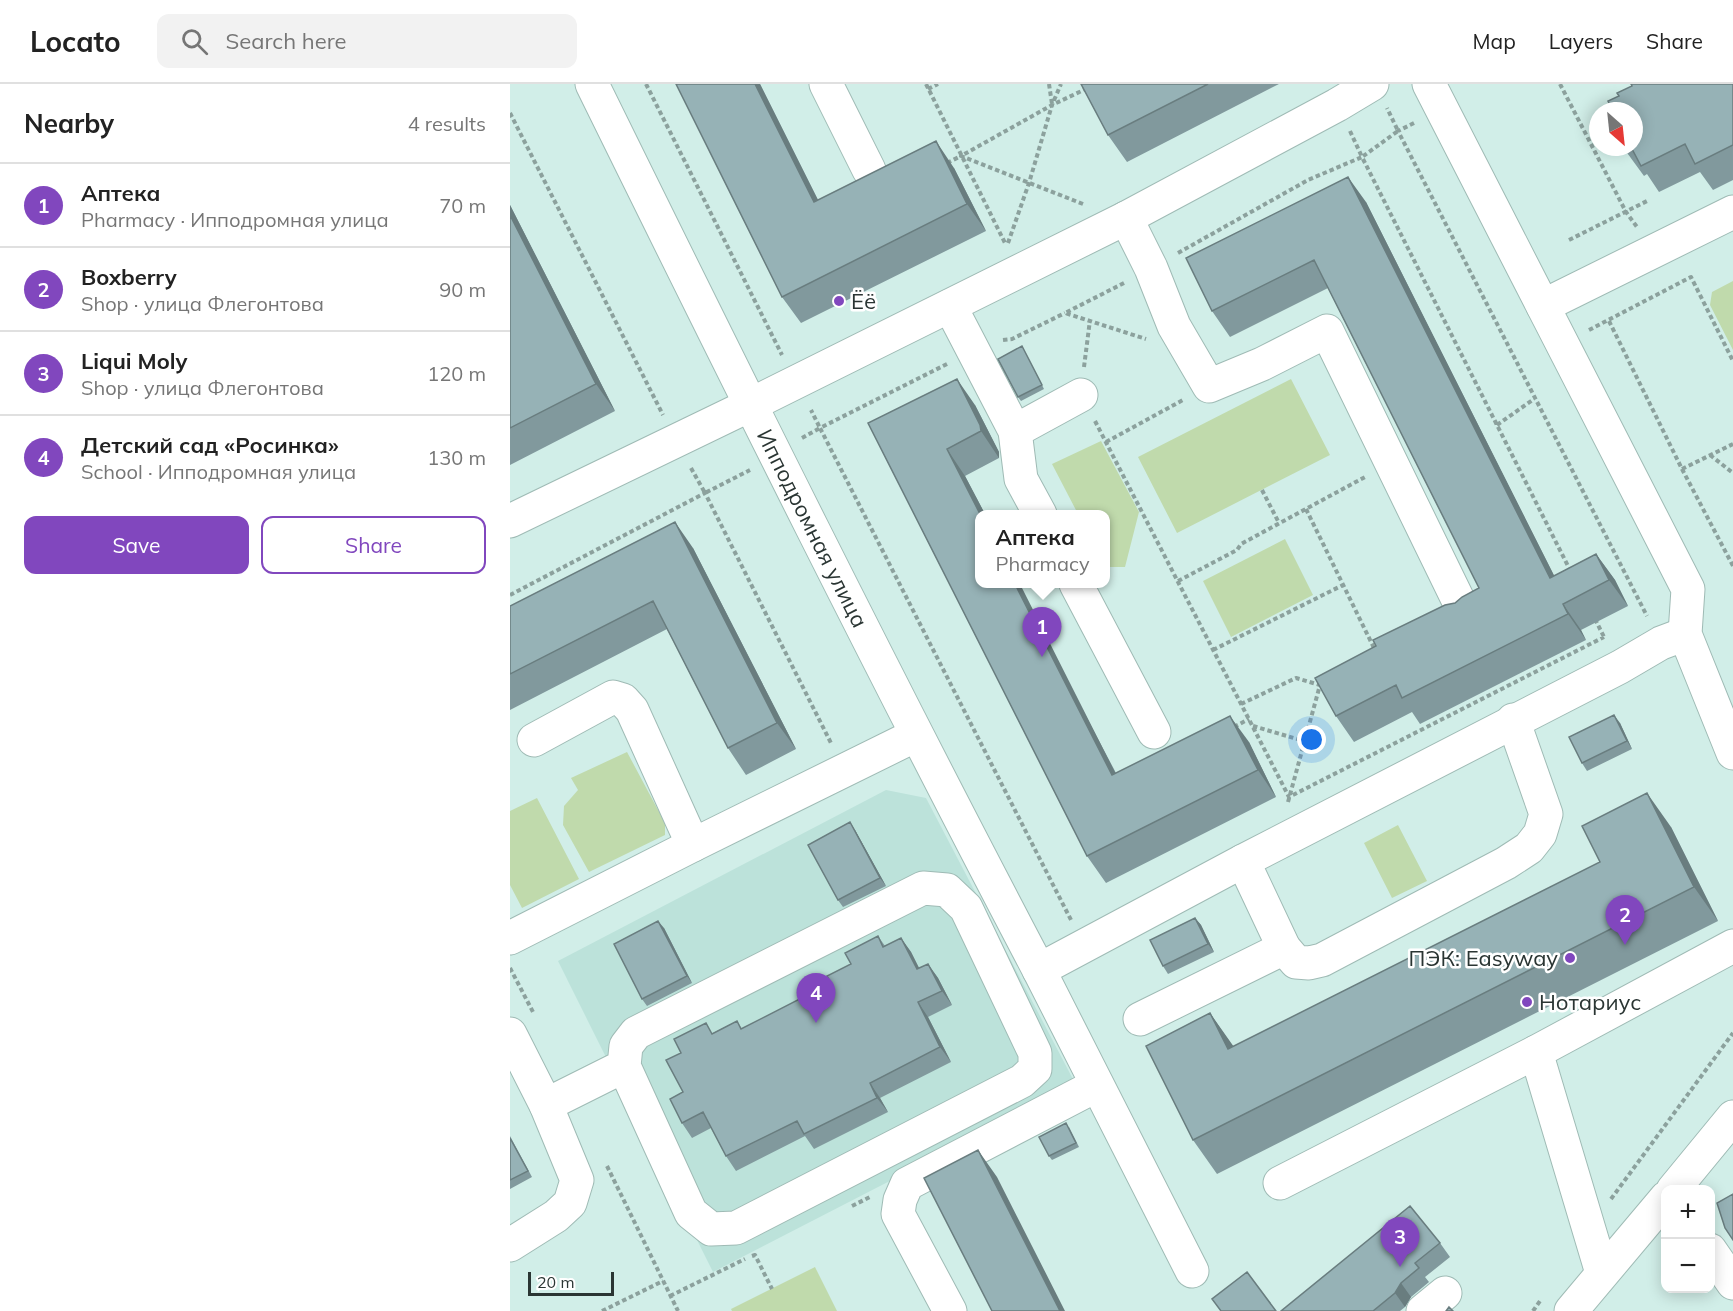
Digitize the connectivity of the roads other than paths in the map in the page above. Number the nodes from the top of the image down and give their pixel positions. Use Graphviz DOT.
graph roads {
  1 [pos="592,84"];
  2 [pos="826,84"];
  3 [pos="1377,92"];
  4 [pos="1435,96"];
  5 [pos="869,170"];
  6 [pos="1733,212"];
  7 [pos="1126,218"];
  8 [pos="950,306"];
  9 [pos="1543,306"];
  10 [pos="1081,395"];
  11 [pos="750,405"];
  12 [pos="1015,431"];
  13 [pos="1038,510"];
  14 [pos="510,521"];
  15 [pos="1078,588"];
  16 [pos="1464,612"];
  17 [pos="1673,639"];
  18 [pos="1513,720"];
  19 [pos="1154,732"];
  20 [pos="916,735"];
  21 [pos="534,740"];
  22 [pos="1733,753"];
  23 [pos="693,844"];
  24 [pos="1243,861"];
  25 [pos="510,938"];
  26 [pos="1733,946"];
  27 [pos="1284,948"];
  28 [pos="1039,970"];
  29 [pos="1140,1019"];
  30 [pos="512,1044"];
  31 [pos="1536,1052"];
  32 [pos="624,1066"];
  33 [pos="1097,1085"];
  34 [pos="546,1105"];
  35 [pos="1733,1117"];
  36 [pos="1280,1183"];
  37 [pos="1677,1185"];
  38 [pos="1661,1203"];
  39 [pos="510,1245"];
  40 [pos="1715,1257"];
  41 [pos="1192,1271"];
  42 [pos="1602,1273"];
  43 [pos="1733,1283"];
  44 [pos="1557,1305"];
  45 [pos="950,1311"];
  1 -- 11 [label="street, Ипподромная улица"];
  2 -- 5 [label="street"];
  3 -- 7 [label="street"];
  4 -- 9 [label="street"];
  6 -- 9 [label="street"];
  7 -- 8 [label="street"];
  7 -- 16 [label="street"];
  8 -- 11 [label="street"];
  8 -- 12 [label="street"];
  9 -- 17 [label="street"];
  10 -- 12 [label="street"];
  11 -- 14 [label="street"];
  11 -- 20 [label="street, Ипподромная улица"];
  12 -- 13 [label="street"];
  15 -- 19 [label="street"];
  17 -- 18 [label="street"];
  17 -- 22 [label="street"];
  18 -- 24 [label="street"];
  18 -- 27 [label="street"];
  20 -- 23 [label="street"];
  20 -- 28 [label="street, Ипподромная улица"];
  21 -- 23 [label="street"];
  23 -- 25 [label="street"];
  24 -- 27 [label="street"];
  24 -- 28 [label="street"];
  26 -- 31 [label="street"];
  27 -- 29 [label="street"];
  28 -- 33 [label="street, Ипподромная улица"];
  30 -- 34 [label="street"];
  31 -- 36 [label="street"];
  31 -- 42 [label="street"];
  32 -- 32 [label="street"];
  32 -- 34 [label="street"];
  33 -- 41 [label="street, Ипподромная улица"];
  33 -- 45 [label="street"];
  34 -- 39 [label="street"];
  35 -- 37 [label="street"];
  38 -- 42 [label="street"];
  40 -- 43 [label="street"];
  42 -- 44 [label="street"];
}
